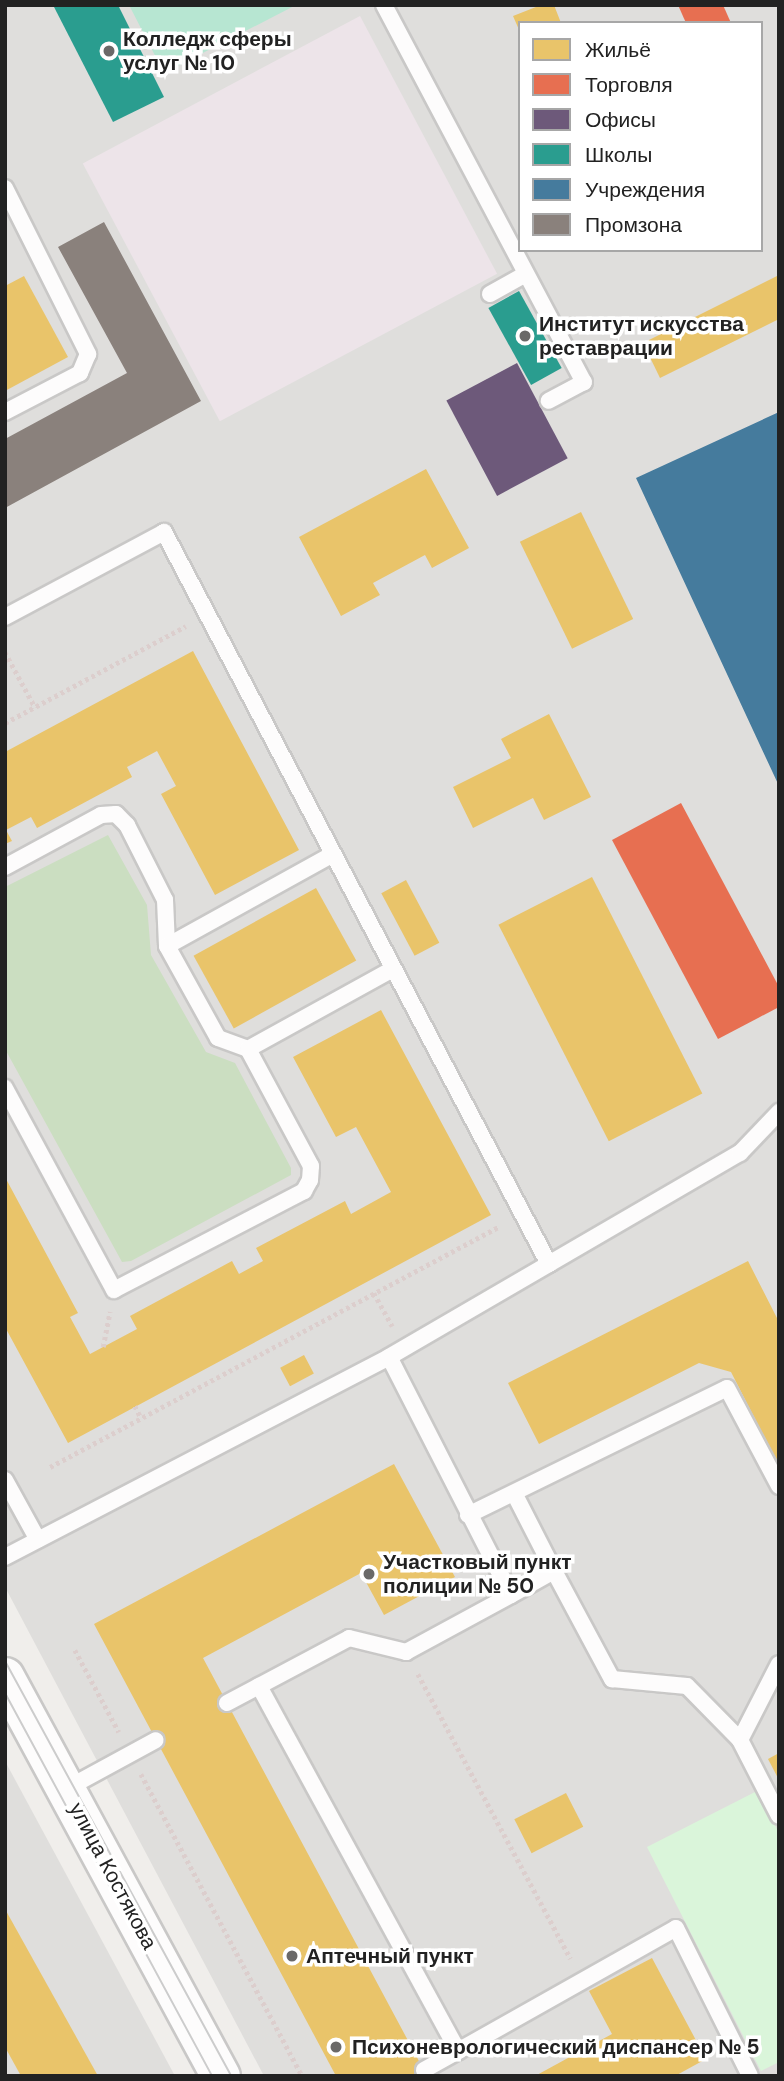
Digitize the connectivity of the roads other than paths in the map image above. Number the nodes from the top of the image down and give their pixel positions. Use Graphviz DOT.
graph roads {
  1 [pos="384,5"];
  2 [pos="5,188"];
  3 [pos="526,274"];
  4 [pos="490,293"];
  5 [pos="549,401"];
  6 [pos="5,412"];
  7 [pos="5,617"];
  8 [pos="333,854"];
  9 [pos="5,867"];
  10 [pos="167,946"];
  11 [pos="393,969"];
  12 [pos="248,1049"];
  13 [pos="7,1096"];
  14 [pos="779,1112"];
  15 [pos="548,1264"];
  16 [pos="389,1357"];
  17 [pos="5,1480"];
  18 [pos="779,1486"];
  19 [pos="514,1493"];
  20 [pos="468,1516"];
  21 [pos="38,1540"];
  22 [pos="5,1557"];
  23 [pos="554,1572"];
  24 [pos="510,1595"];
  25 [pos="779,1664"];
  26 [pos="259,1686"];
  27 [pos="9,1694"];
  28 [pos="227,1703"];
  29 [pos="156,1740"];
  30 [pos="740,1740"];
  31 [pos="66,1788"];
  32 [pos="779,1816"];
  33 [pos="458,2051"];
  34 [pos="424,2070"];
  35 [pos="221,2076"];
  36 [pos="750,2076"];
  1 -- 3 [label="lane"];
  2 -- 6 [label="lane"];
  3 -- 4 [label="lane"];
  3 -- 5 [label="lane"];
  7 -- 8 [label="lane"];
  8 -- 10 [label="lane"];
  8 -- 11 [label="lane"];
  9 -- 10 [label="lane"];
  10 -- 12 [label="lane"];
  11 -- 12 [label="lane"];
  11 -- 15 [label="lane"];
  12 -- 13 [label="lane"];
  14 -- 15 [label="lane"];
  15 -- 16 [label="lane"];
  16 -- 20 [label="lane"];
  16 -- 21 [label="lane"];
  17 -- 21 [label="lane"];
  18 -- 19 [label="lane"];
  19 -- 20 [label="lane"];
  19 -- 23 [label="lane"];
  20 -- 24 [label="lane"];
  21 -- 22 [label="lane"];
  23 -- 24 [label="lane"];
  23 -- 30 [label="lane"];
  24 -- 26 [label="lane"];
  25 -- 30 [label="lane"];
  26 -- 28 [label="lane"];
  26 -- 33 [label="lane"];
  27 -- 31 [label="street, улица Костякова"];
  29 -- 31 [label="lane"];
  30 -- 32 [label="lane"];
  31 -- 35 [label="street, улица Костякова"];
  33 -- 34 [label="lane"];
  33 -- 36 [label="lane"];
}
